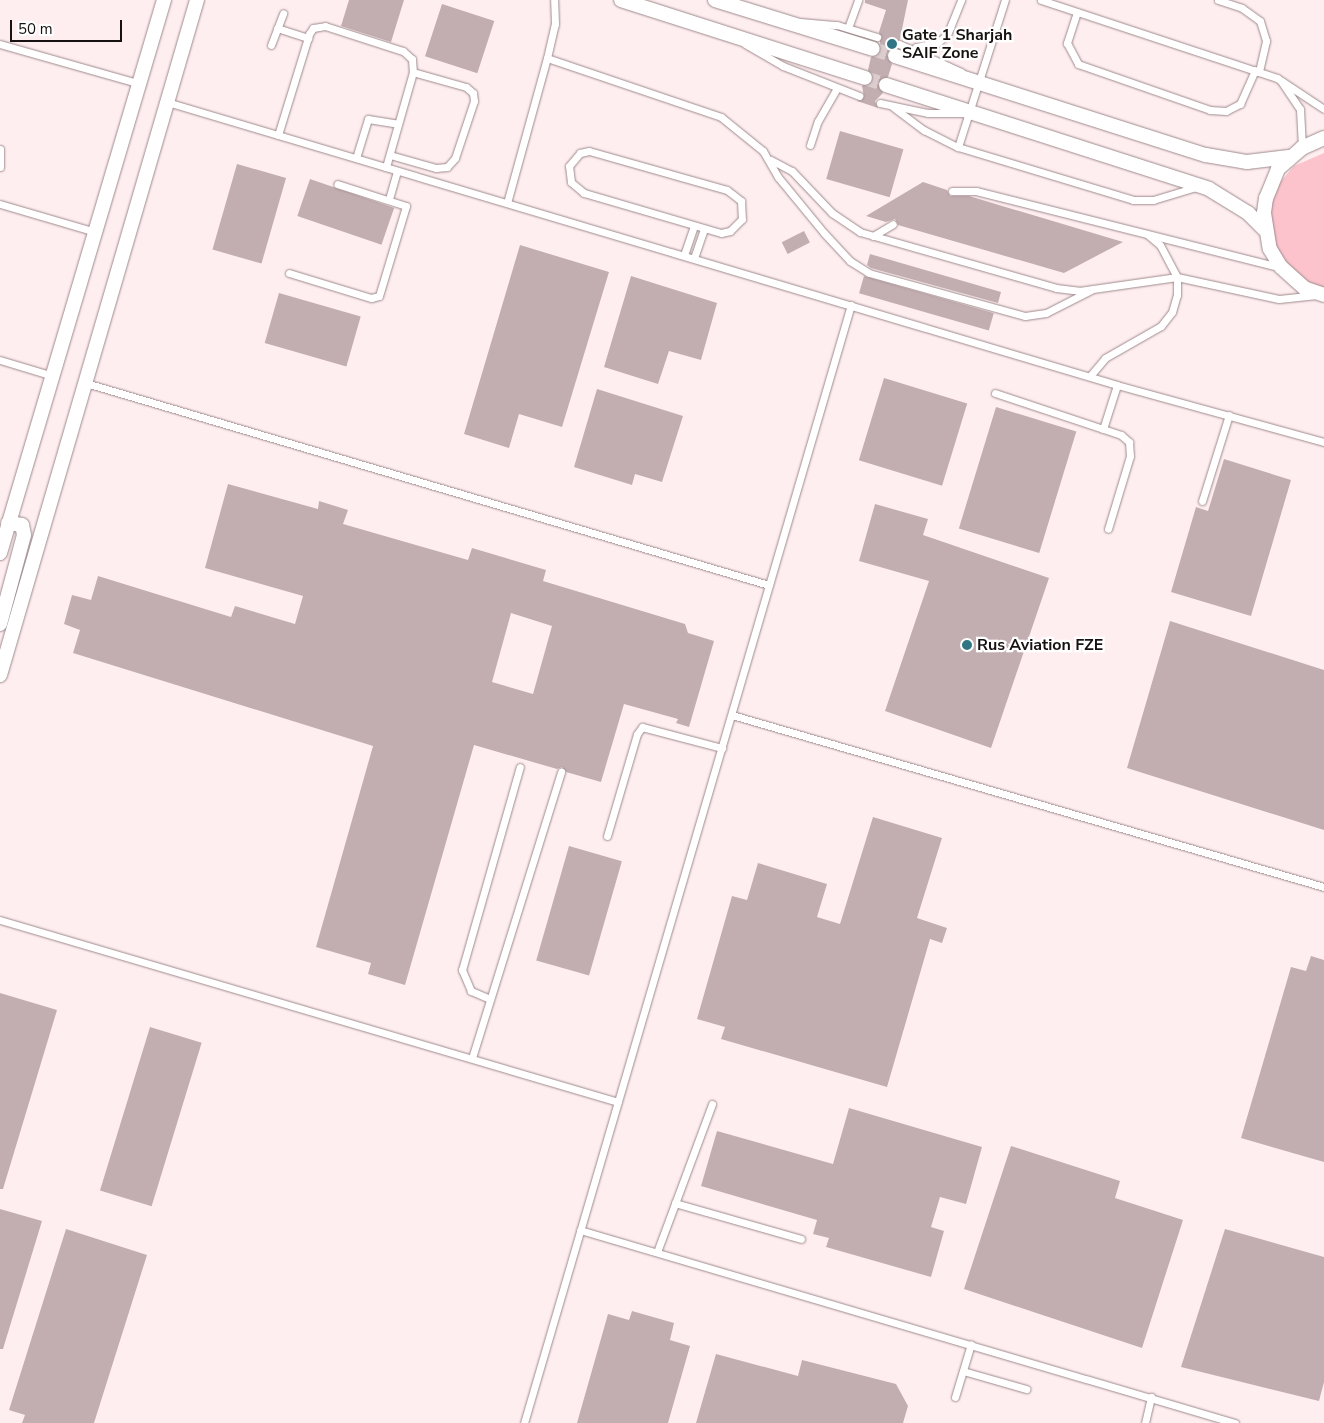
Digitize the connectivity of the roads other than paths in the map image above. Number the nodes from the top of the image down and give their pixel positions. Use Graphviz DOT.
graph roads {
  1 [pos="164,0"];
  2 [pos="197,0"];
  3 [pos="554,0"];
  4 [pos="621,0"];
  5 [pos="716,0"];
  6 [pos="858,0"];
  7 [pos="961,0"];
  8 [pos="1005,0"];
  9 [pos="1041,0"];
  10 [pos="1218,0"];
  11 [pos="1077,12"];
  12 [pos="283,13"];
  13 [pos="790,23"];
  14 [pos="277,28"];
  15 [pos="848,28"];
  16 [pos="732,36"];
  17 [pos="308,38"];
  18 [pos="875,43"];
  19 [pos="0,44"];
  20 [pos="271,45"];
  21 [pos="911,48"];
  22 [pos="897,50"];
  23 [pos="547,58"];
  24 [pos="1257,71"];
  25 [pos="413,72"];
  26 [pos="865,78"];
  27 [pos="1277,78"];
  28 [pos="979,82"];
  29 [pos="140,84"];
  30 [pos="886,85"];
  31 [pos="838,88"];
  32 [pos="859,96"];
  33 [pos="167,102"];
  34 [pos="880,103"];
  35 [pos="893,108"];
  36 [pos="1324,109"];
  37 [pos="969,112"];
  38 [pos="398,124"];
  39 [pos="278,135"];
  40 [pos="1324,138"];
  41 [pos="810,145"];
  42 [pos="958,147"];
  43 [pos="1302,148"];
  44 [pos="0,149"];
  45 [pos="390,155"];
  46 [pos="1289,157"];
  47 [pos="356,158"];
  48 [pos="771,160"];
  49 [pos="386,167"];
  50 [pos="0,168"];
  51 [pos="398,170"];
  52 [pos="337,184"];
  53 [pos="1198,186"];
  54 [pos="952,191"];
  55 [pos="389,199"];
  56 [pos="507,202"];
  57 [pos="0,204"];
  58 [pos="893,224"];
  59 [pos="694,226"];
  60 [pos="704,229"];
  61 [pos="1264,229"];
  62 [pos="97,232"];
  63 [pos="1147,233"];
  64 [pos="874,236"];
  65 [pos="684,255"];
  66 [pos="694,258"];
  67 [pos="1281,267"];
  68 [pos="289,273"];
  69 [pos="1177,277"];
  70 [pos="1091,290"];
  71 [pos="1321,295"];
  72 [pos="850,305"];
  73 [pos="0,360"];
  74 [pos="53,376"];
  75 [pos="1090,376"];
  76 [pos="86,384"];
  77 [pos="1117,385"];
  78 [pos="995,394"];
  79 [pos="1229,415"];
  80 [pos="1103,430"];
  81 [pos="1324,442"];
  82 [pos="1202,501"];
  83 [pos="8,523"];
  84 [pos="1108,529"];
  85 [pos="0,552"];
  86 [pos="769,586"];
  87 [pos="0,624"];
  88 [pos="0,675"];
  89 [pos="732,715"];
  90 [pos="722,748"];
  91 [pos="520,767"];
  92 [pos="561,772"];
  93 [pos="607,836"];
  94 [pos="1324,887"];
  95 [pos="0,920"];
  96 [pos="490,999"];
  97 [pos="472,1058"];
  98 [pos="618,1102"];
  99 [pos="712,1104"];
  100 [pos="675,1203"];
  101 [pos="580,1230"];
  102 [pos="801,1239"];
  103 [pos="657,1252"];
  104 [pos="971,1344"];
  105 [pos="963,1371"];
  106 [pos="1026,1390"];
  107 [pos="955,1397"];
  108 [pos="1151,1398"];
  109 [pos="524,1423"];
  110 [pos="1145,1423"];
  111 [pos="1235,1423"];
  1 -- 29 [label="street"];
  2 -- 33 [label="street"];
  3 -- 23 [label="lane"];
  4 -- 16 [label="street"];
  5 -- 13 [label="street"];
  6 -- 15 [label="lane"];
  7 -- 21 [label="lane"];
  8 -- 28 [label="lane"];
  9 -- 11 [label="lane"];
  10 -- 24 [label="lane"];
  11 -- 24 [label="lane"];
  11 -- 24 [label="lane"];
  12 -- 14 [label="lane"];
  13 -- 15 [label="lane"];
  13 -- 18 [label="street"];
  14 -- 17 [label="lane"];
  14 -- 20 [label="lane"];
  15 -- 18 [label="lane"];
  16 -- 26 [label="street"];
  16 -- 31 [label="lane"];
  17 -- 25 [label="lane"];
  17 -- 39 [label="lane"];
  19 -- 29 [label="lane"];
  21 -- 22 [label="lane"];
  21 -- 28 [label="lane"];
  22 -- 28 [label="street"];
  23 -- 48 [label="lane"];
  23 -- 56 [label="lane"];
  24 -- 27 [label="lane"];
  25 -- 38 [label="lane"];
  25 -- 45 [label="lane"];
  27 -- 36 [label="lane"];
  27 -- 43 [label="lane"];
  28 -- 37 [label="lane"];
  28 -- 46 [label="street"];
  29 -- 62 [label="street"];
  30 -- 37 [label="street"];
  31 -- 32 [label="lane"];
  31 -- 41 [label="lane"];
  33 -- 39 [label="lane"];
  33 -- 76 [label="street"];
  34 -- 35 [label="lane"];
  35 -- 37 [label="lane"];
  35 -- 42 [label="lane"];
  37 -- 42 [label="lane"];
  37 -- 53 [label="street"];
  38 -- 45 [label="lane"];
  38 -- 47 [label="lane"];
  39 -- 47 [label="lane"];
  40 -- 43 [label="street"];
  42 -- 53 [label="lane"];
  43 -- 46 [label="street"];
  44 -- 50 [label="lane"];
  45 -- 49 [label="lane"];
  46 -- 61 [label="street"];
  47 -- 49 [label="lane"];
  48 -- 64 [label="lane"];
  48 -- 70 [label="lane"];
  49 -- 51 [label="lane"];
  51 -- 55 [label="lane"];
  51 -- 56 [label="lane"];
  52 -- 55 [label="lane"];
  53 -- 61 [label="street"];
  54 -- 63 [label="lane"];
  55 -- 68 [label="lane"];
  56 -- 65 [label="lane"];
  57 -- 62 [label="lane"];
  58 -- 64 [label="lane"];
  59 -- 60 [label="lane"];
  59 -- 60 [label="lane"];
  59 -- 65 [label="lane"];
  60 -- 66 [label="lane"];
  61 -- 67 [label="street"];
  62 -- 74 [label="street"];
  63 -- 67 [label="lane"];
  63 -- 69 [label="lane"];
  64 -- 70 [label="lane"];
  65 -- 66 [label="lane"];
  66 -- 72 [label="lane"];
  67 -- 71 [label="street"];
  69 -- 70 [label="lane"];
  69 -- 71 [label="lane"];
  69 -- 75 [label="lane"];
  72 -- 75 [label="lane"];
  72 -- 86 [label="lane"];
  73 -- 74 [label="lane"];
  74 -- 83 [label="street"];
  75 -- 77 [label="lane"];
  76 -- 86 [label="lane"];
  76 -- 88 [label="street"];
  77 -- 79 [label="lane"];
  77 -- 80 [label="lane"];
  78 -- 80 [label="lane"];
  79 -- 81 [label="lane"];
  79 -- 82 [label="lane"];
  80 -- 84 [label="lane"];
  83 -- 85 [label="street"];
  83 -- 87 [label="street"];
  86 -- 89 [label="lane"];
  89 -- 90 [label="lane"];
  89 -- 94 [label="lane"];
  90 -- 93 [label="lane"];
  90 -- 98 [label="lane"];
  91 -- 96 [label="lane"];
  92 -- 96 [label="lane"];
  95 -- 97 [label="lane"];
  96 -- 97 [label="lane"];
  97 -- 98 [label="lane"];
  98 -- 101 [label="lane"];
  99 -- 100 [label="lane"];
  100 -- 102 [label="lane"];
  100 -- 103 [label="lane"];
  101 -- 103 [label="lane"];
  101 -- 109 [label="lane"];
  103 -- 104 [label="lane"];
  104 -- 105 [label="lane"];
  104 -- 108 [label="lane"];
  105 -- 106 [label="lane"];
  105 -- 107 [label="lane"];
  108 -- 110 [label="lane"];
  108 -- 111 [label="lane"];
}
